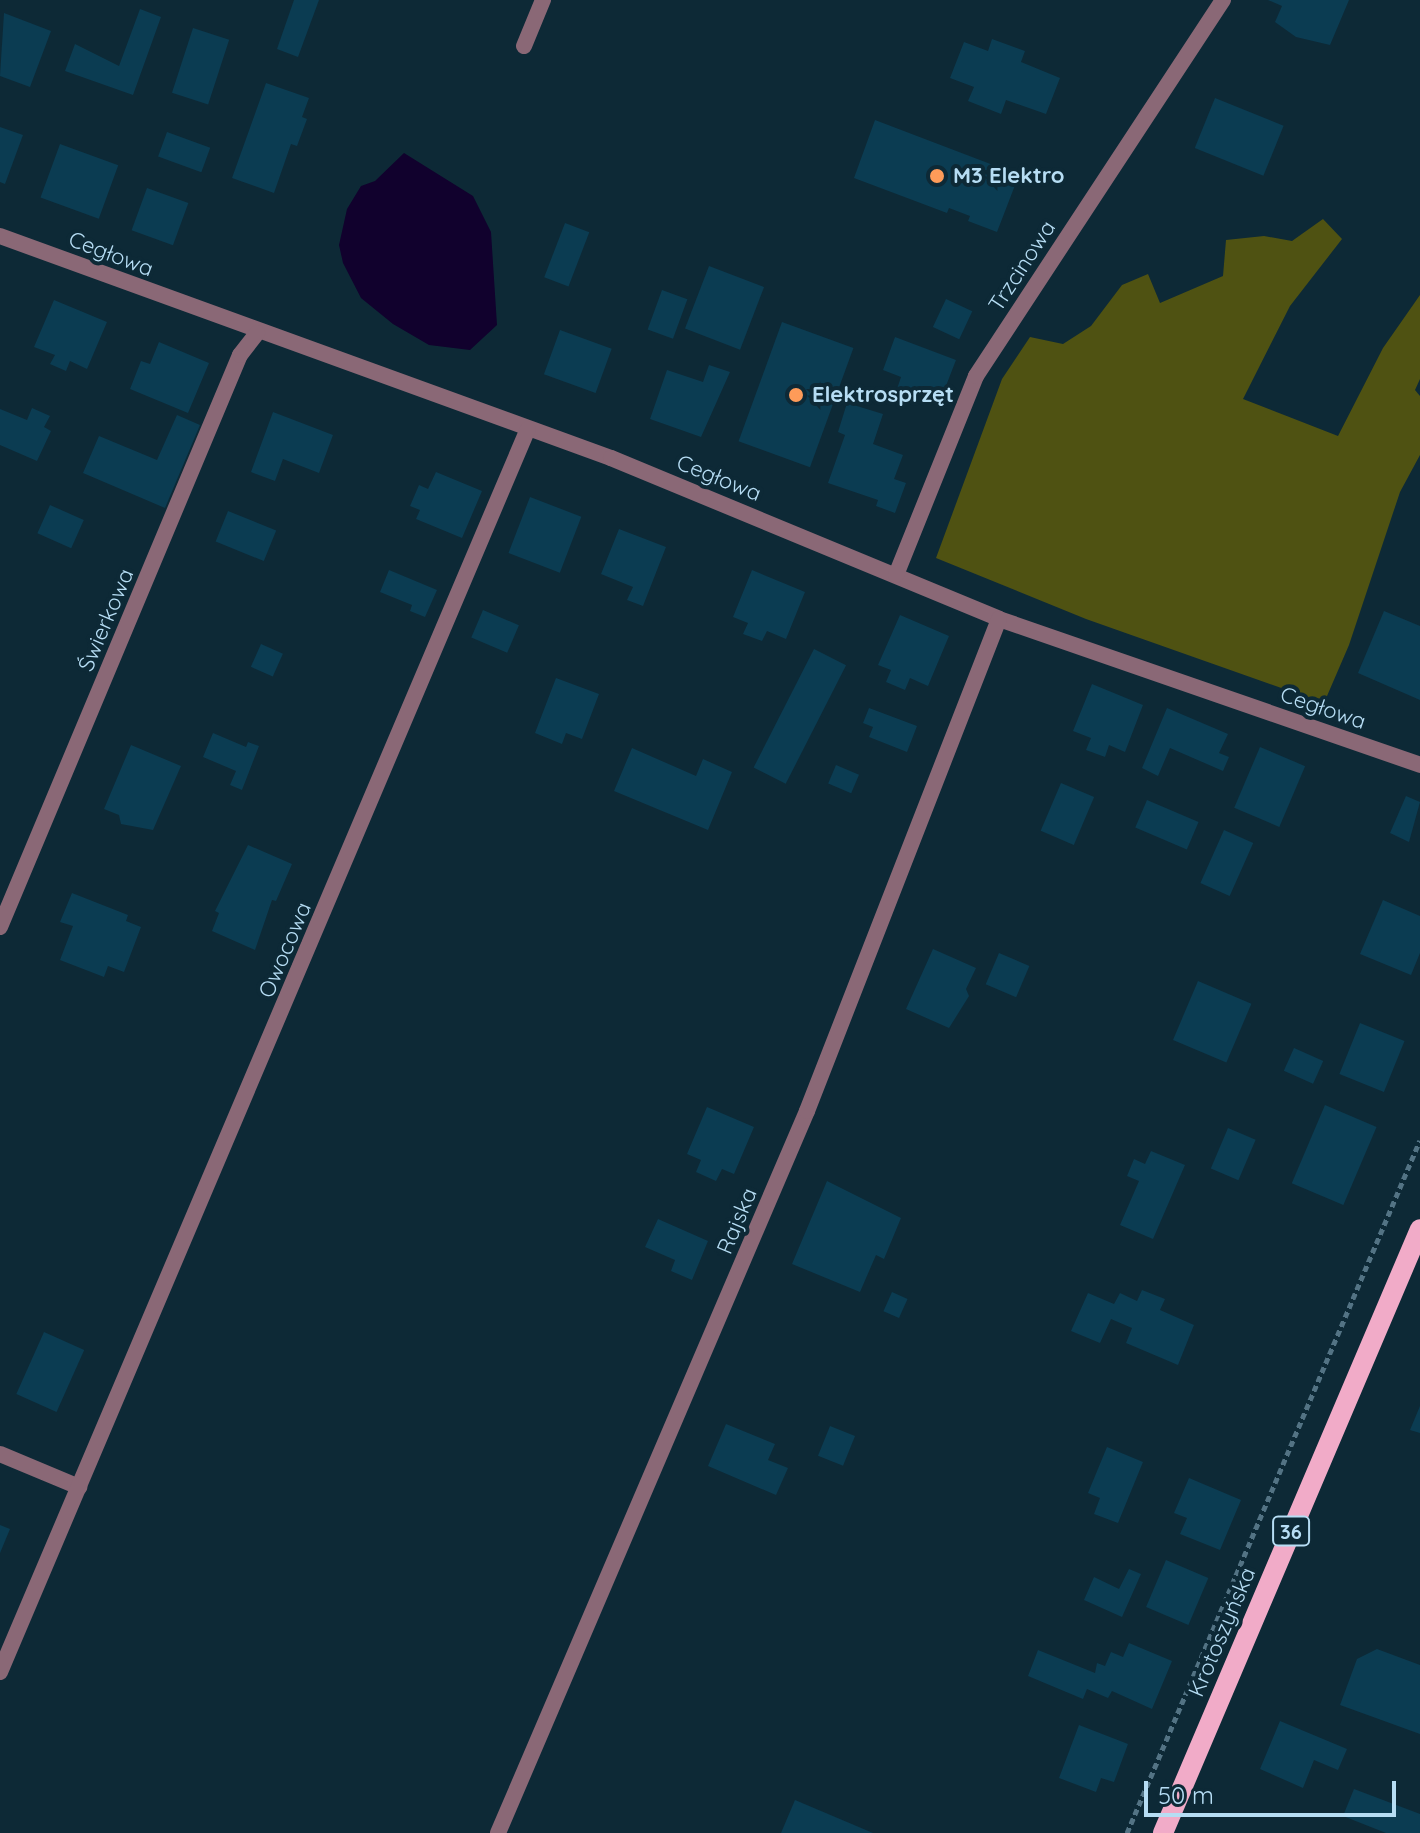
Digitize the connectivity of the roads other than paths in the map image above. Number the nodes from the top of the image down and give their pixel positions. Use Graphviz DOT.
graph roads {
  1 [pos="543,0"];
  2 [pos="1223,0"];
  3 [pos="524,46"];
  4 [pos="0,236"];
  5 [pos="257,333"];
  6 [pos="528,429"];
  7 [pos="896,575"];
  8 [pos="999,619"];
  9 [pos="1420,765"];
  10 [pos="0,927"];
  11 [pos="1420,1229"];
  12 [pos="0,1454"];
  13 [pos="79,1487"];
  14 [pos="0,1672"];
  15 [pos="498,1833"];
  16 [pos="1163,1833"];
  1 -- 3 [label="street"];
  2 -- 7 [label="street, Trzcinowa"];
  4 -- 5 [label="street, Cegłowa"];
  5 -- 6 [label="street, Cegłowa"];
  5 -- 10 [label="street, Świerkowa"];
  6 -- 7 [label="street, Cegłowa"];
  6 -- 13 [label="street, Owocowa"];
  7 -- 8 [label="street, Cegłowa"];
  8 -- 9 [label="street, Cegłowa"];
  8 -- 15 [label="street, Rajska"];
  11 -- 16 [label="main road, Krotoszyńska / 36"];
  12 -- 13 [label="street"];
  13 -- 14 [label="street, Owocowa"];
}
